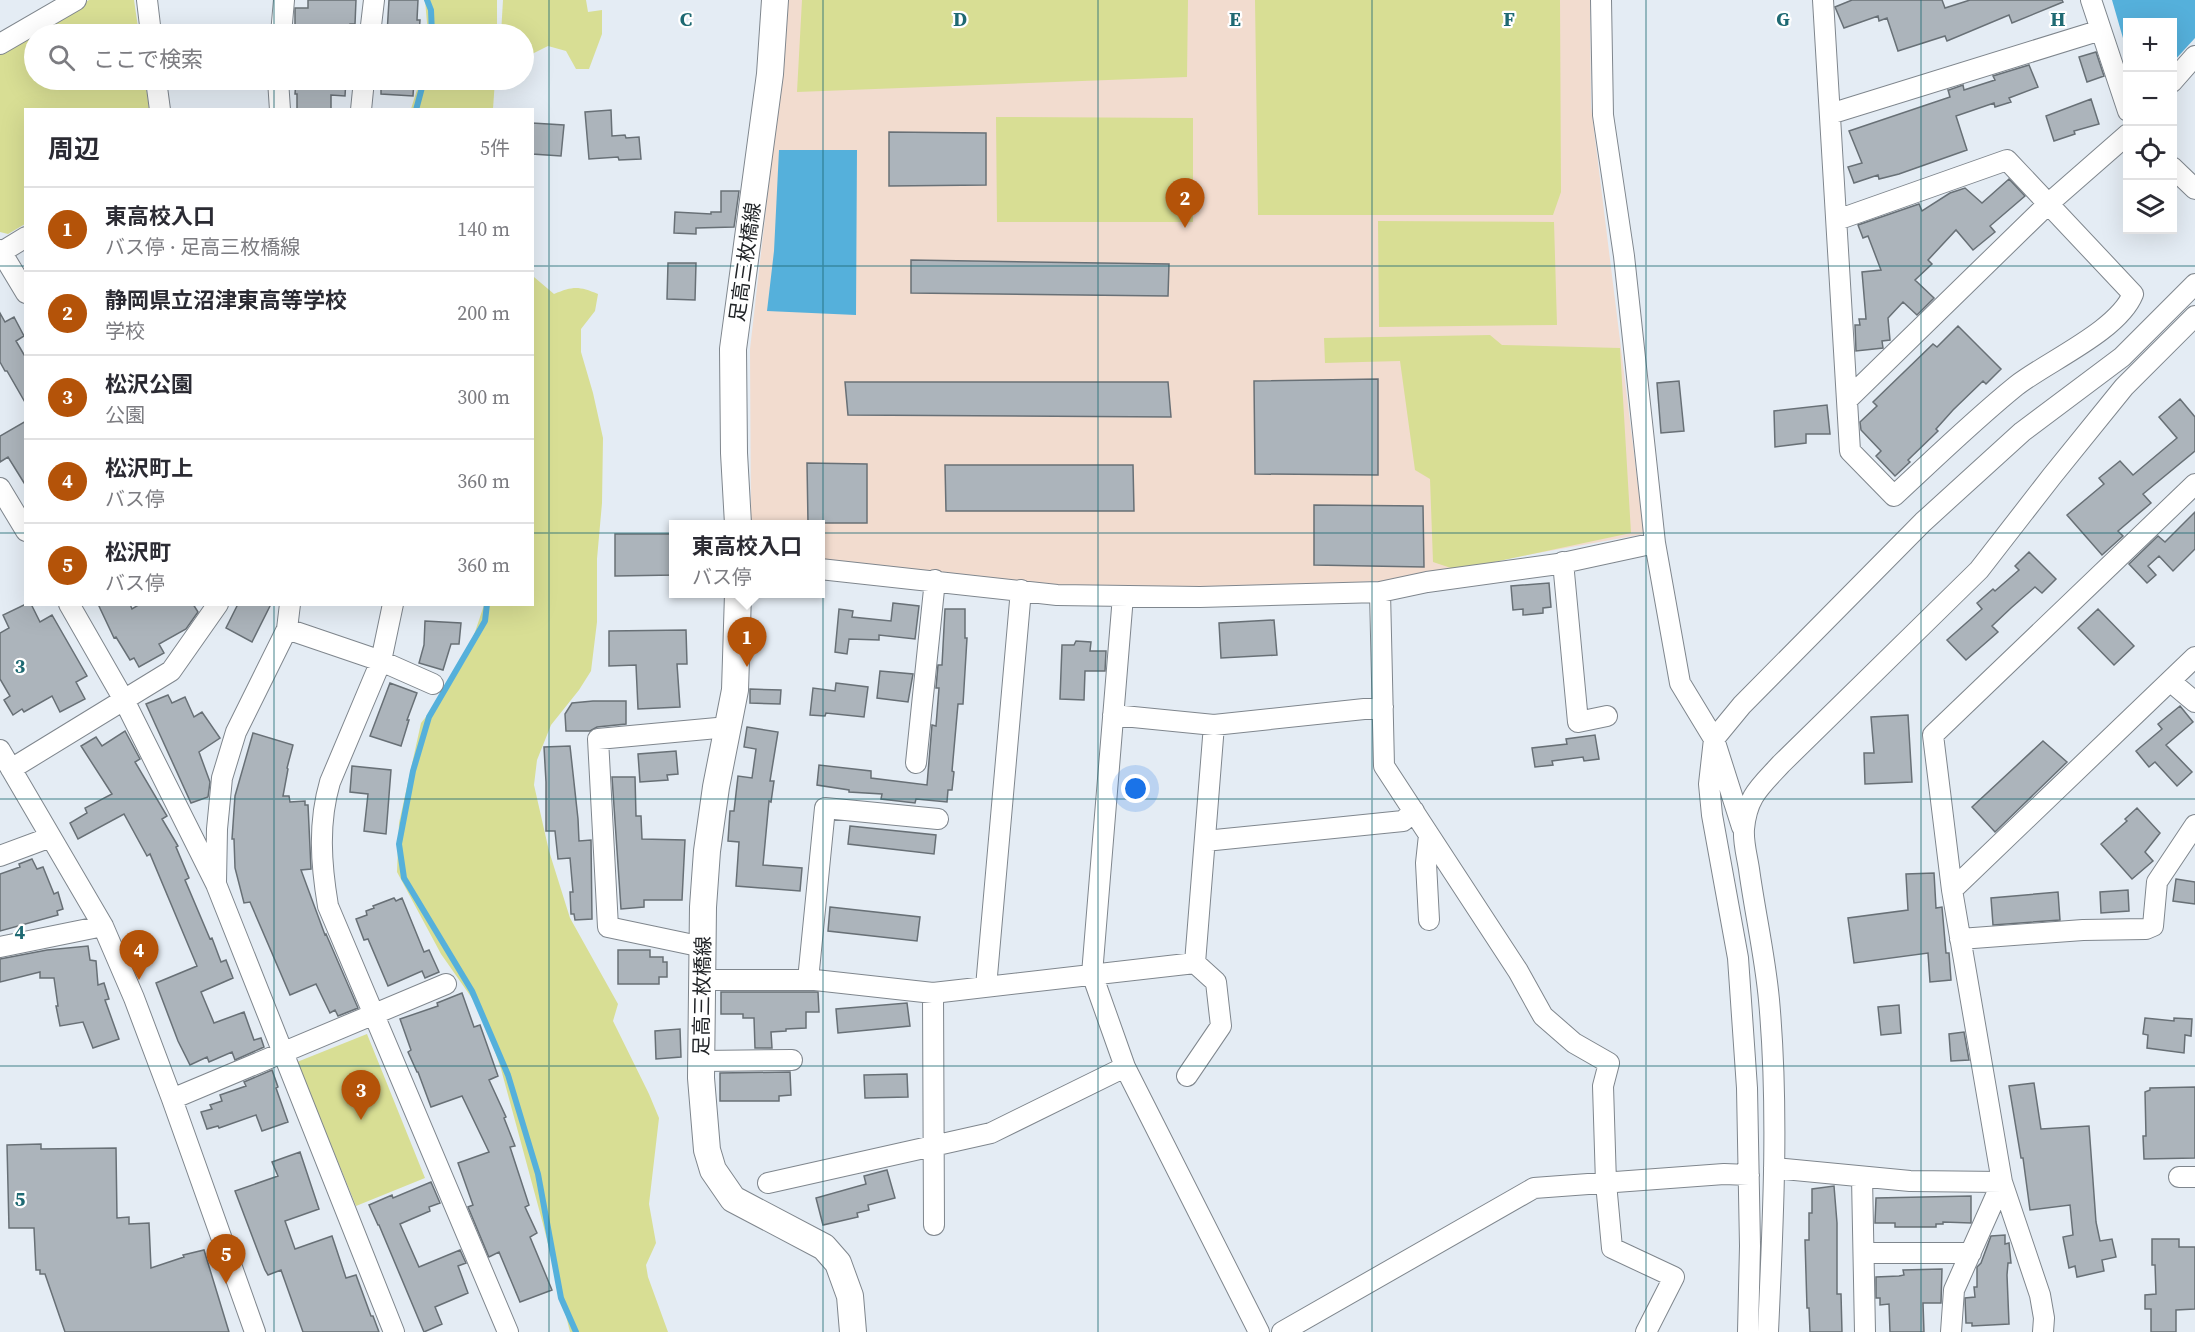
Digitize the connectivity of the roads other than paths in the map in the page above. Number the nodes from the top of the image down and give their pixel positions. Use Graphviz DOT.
graph roads {
  1 [pos="76,0"];
  2 [pos="147,0"];
  3 [pos="284,0"];
  4 [pos="374,0"];
  5 [pos="775,0"];
  6 [pos="1601,0"];
  7 [pos="1823,0"];
  8 [pos="2091,0"];
  9 [pos="35,24"];
  10 [pos="150,24"];
  11 [pos="281,24"];
  12 [pos="371,24"];
  13 [pos="24,30"];
  14 [pos="2101,30"];
  15 [pos="0,44"];
  16 [pos="2195,56"];
  17 [pos="2177,76"];
  18 [pos="157,90"];
  19 [pos="279,90"];
  20 [pos="363,90"];
  21 [pos="2123,99"];
  22 [pos="160,108"];
  23 [pos="280,108"];
  24 [pos="361,108"];
  25 [pos="1830,114"];
  26 [pos="2123,138"];
  27 [pos="2177,172"];
  28 [pos="2195,189"];
  29 [pos="2048,204"];
  30 [pos="1837,220"];
  31 [pos="24,238"];
  32 [pos="0,252"];
  33 [pos="2195,284"];
  34 [pos="24,290"];
  35 [pos="2195,316"];
  36 [pos="1848,399"];
  37 [pos="2195,484"];
  38 [pos="0,488"];
  39 [pos="738,520"];
  40 [pos="24,528"];
  41 [pos="1655,543"];
  42 [pos="1563,562"];
  43 [pos="825,569"];
  44 [pos="935,580"];
  45 [pos="1021,591"];
  46 [pos="1380,592"];
  47 [pos="1123,596"];
  48 [pos="738,598"];
  49 [pos="70,606"];
  50 [pos="290,606"];
  51 [pos="393,606"];
  52 [pos="212,607"];
  53 [pos="287,629"];
  54 [pos="2195,657"];
  55 [pos="381,661"];
  56 [pos="2170,681"];
  57 [pos="433,684"];
  58 [pos="124,700"];
  59 [pos="2195,702"];
  60 [pos="1383,707"];
  61 [pos="1113,715"];
  62 [pos="1607,716"];
  63 [pos="1214,725"];
  64 [pos="728,727"];
  65 [pos="1713,739"];
  66 [pos="0,750"];
  67 [pos="916,763"];
  68 [pos="11,769"];
  69 [pos="1414,811"];
  70 [pos="938,819"];
  71 [pos="2195,825"];
  72 [pos="1744,832"];
  73 [pos="1429,835"];
  74 [pos="51,837"];
  75 [pos="1205,841"];
  76 [pos="0,856"];
  77 [pos="216,885"];
  78 [pos="1952,890"];
  79 [pos="1429,920"];
  80 [pos="103,926"];
  81 [pos="1960,939"];
  82 [pos="703,946"];
  83 [pos="0,947"];
  84 [pos="1195,963"];
  85 [pos="1092,974"];
  86 [pos="702,980"];
  87 [pos="808,980"];
  88 [pos="446,984"];
  89 [pos="986,987"];
  90 [pos="933,993"];
  91 [pos="374,1014"];
  92 [pos="283,1053"];
  93 [pos="792,1060"];
  94 [pos="701,1061"];
  95 [pos="1125,1067"];
  96 [pos="1187,1076"];
  97 [pos="172,1099"];
  98 [pos="935,1145"];
  99 [pos="1774,1168"];
  100 [pos="1749,1175"];
  101 [pos="1862,1177"];
  102 [pos="2002,1182"];
  103 [pos="768,1183"];
  104 [pos="1606,1183"];
  105 [pos="934,1225"];
  106 [pos="1864,1252"];
  107 [pos="1971,1254"];
  108 [pos="255,1332"];
  109 [pos="394,1332"];
  110 [pos="508,1332"];
  111 [pos="853,1332"];
  112 [pos="1259,1332"];
  113 [pos="1282,1332"];
  114 [pos="1646,1332"];
  115 [pos="1748,1332"];
  116 [pos="1768,1332"];
  117 [pos="1864,1332"];
  118 [pos="1951,1332"];
  119 [pos="2043,1332"];
  1 -- 9 [label="street"];
  2 -- 10 [label="street"];
  3 -- 11 [label="street"];
  4 -- 12 [label="street"];
  5 -- 39 [label="main road, 足高三枚橋線"];
  6 -- 41 [label="street"];
  7 -- 25 [label="street"];
  8 -- 14 [label="street"];
  13 -- 15 [label="street"];
  14 -- 21 [label="street"];
  14 -- 25 [label="street"];
  16 -- 17 [label="street"];
  18 -- 22 [label="street"];
  19 -- 23 [label="street"];
  20 -- 24 [label="street"];
  25 -- 30 [label="street"];
  26 -- 29 [label="street"];
  27 -- 28 [label="street"];
  29 -- 30 [label="street"];
  29 -- 36 [label="street"];
  29 -- 36 [label="street"];
  30 -- 36 [label="street"];
  31 -- 32 [label="street"];
  32 -- 34 [label="street"];
  33 -- 65 [label="street"];
  35 -- 72 [label="street"];
  37 -- 78 [label="street"];
  38 -- 40 [label="street"];
  41 -- 42 [label="street"];
  41 -- 65 [label="street"];
  42 -- 46 [label="street"];
  42 -- 62 [label="street"];
  43 -- 44 [label="street"];
  44 -- 45 [label="street"];
  44 -- 67 [label="street"];
  45 -- 47 [label="street"];
  45 -- 89 [label="street"];
  46 -- 47 [label="street"];
  46 -- 60 [label="street"];
  47 -- 61 [label="street"];
  48 -- 64 [label="main road, 足高三枚橋線"];
  49 -- 58 [label="street"];
  50 -- 53 [label="street"];
  51 -- 55 [label="street"];
  52 -- 58 [label="street"];
  53 -- 55 [label="street"];
  53 -- 77 [label="street"];
  54 -- 56 [label="street"];
  55 -- 57 [label="street"];
  55 -- 91 [label="street"];
  56 -- 59 [label="street"];
  56 -- 78 [label="street"];
  58 -- 68 [label="street"];
  58 -- 77 [label="street"];
  60 -- 63 [label="street"];
  60 -- 69 [label="street"];
  61 -- 63 [label="street"];
  61 -- 85 [label="street"];
  63 -- 75 [label="street"];
  64 -- 82 [label="main road, 足高三枚橋線"];
  64 -- 82 [label="street"];
  65 -- 72 [label="street"];
  65 -- 100 [label="street"];
  66 -- 68 [label="street"];
  68 -- 74 [label="street"];
  69 -- 73 [label="street"];
  69 -- 75 [label="street"];
  70 -- 87 [label="street"];
  71 -- 81 [label="street"];
  72 -- 99 [label="street"];
  73 -- 79 [label="street"];
  73 -- 104 [label="street"];
  74 -- 76 [label="street"];
  74 -- 80 [label="street"];
  75 -- 84 [label="street"];
  77 -- 92 [label="street"];
  78 -- 81 [label="street"];
  80 -- 83 [label="street"];
  80 -- 97 [label="street"];
  81 -- 102 [label="street"];
  82 -- 86 [label="main road, 足高三枚橋線"];
  84 -- 85 [label="street"];
  84 -- 96 [label="street"];
  85 -- 89 [label="street"];
  85 -- 95 [label="street"];
  86 -- 87 [label="street"];
  86 -- 94 [label="main road, 足高三枚橋線"];
  87 -- 90 [label="street"];
  88 -- 91 [label="street"];
  89 -- 90 [label="street"];
  90 -- 98 [label="street"];
  91 -- 92 [label="street"];
  91 -- 110 [label="street"];
  92 -- 97 [label="street"];
  92 -- 109 [label="street"];
  93 -- 94 [label="street"];
  94 -- 111 [label="main road, 足高三枚橋線"];
  95 -- 98 [label="street"];
  95 -- 112 [label="street"];
  97 -- 108 [label="street"];
  98 -- 103 [label="street"];
  98 -- 105 [label="street"];
  99 -- 101 [label="street"];
  99 -- 116 [label="street"];
  100 -- 104 [label="street"];
  100 -- 115 [label="street"];
  101 -- 102 [label="street"];
  101 -- 106 [label="street"];
  102 -- 107 [label="street"];
  102 -- 119 [label="street"];
  104 -- 113 [label="street"];
  104 -- 114 [label="street"];
  106 -- 107 [label="street"];
  106 -- 117 [label="street"];
  107 -- 118 [label="street"];
}
